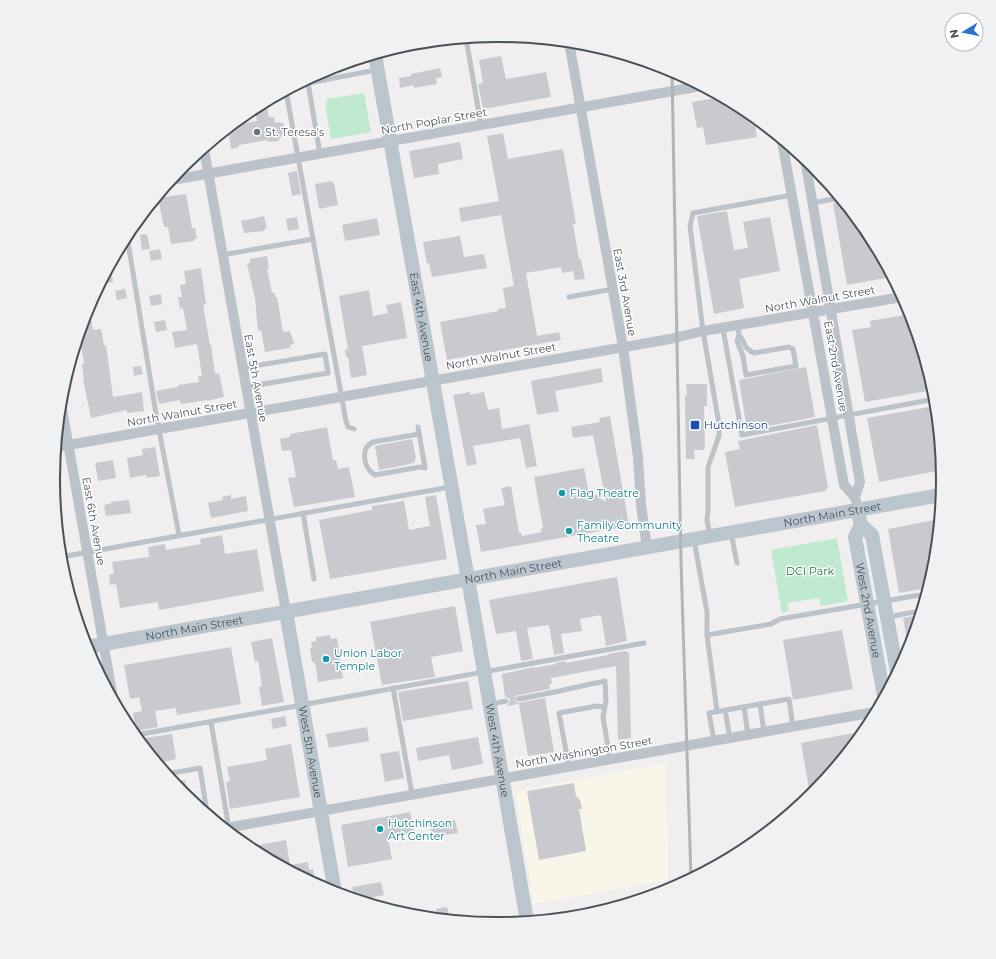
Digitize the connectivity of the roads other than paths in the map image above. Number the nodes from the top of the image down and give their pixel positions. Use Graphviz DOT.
graph roads {
  1 [pos="467,43"];
  2 [pos="570,48"];
  3 [pos="376,60"];
  4 [pos="377,70"];
  5 [pos="318,81"];
  6 [pos="306,86"];
  7 [pos="693,87"];
  8 [pos="287,97"];
  9 [pos="581,108"];
  10 [pos="481,125"];
  11 [pos="390,142"];
  12 [pos="783,149"];
  13 [pos="320,154"];
  14 [pos="205,155"];
  15 [pos="298,158"];
  16 [pos="807,170"];
  17 [pos="208,173"];
  18 [pos="181,178"];
  19 [pos="792,195"];
  20 [pos="833,199"];
  21 [pos="812,202"];
  22 [pos="313,239"];
  23 [pos="129,245"];
  24 [pos="222,255"];
  25 [pos="613,289"];
  26 [pos="569,297"];
  27 [pos="896,298"];
  28 [pos="831,310"];
  29 [pos="814,313"];
  30 [pos="723,329"];
  31 [pos="703,331"];
  32 [pos="738,331"];
  33 [pos="623,347"];
  34 [pos="242,368"];
  35 [pos="432,380"];
  36 [pos="246,387"];
  37 [pos="341,397"];
  38 [pos="928,400"];
  39 [pos="250,413"];
  40 [pos="849,415"];
  41 [pos="833,419"];
  42 [pos="64,422"];
  43 [pos="418,427"];
  44 [pos="159,429"];
  45 [pos="354,429"];
  46 [pos="419,434"];
  47 [pos="68,445"];
  48 [pos="61,446"];
  49 [pos="452,486"];
  50 [pos="935,496"];
  51 [pos="857,503"];
  52 [pos="303,513"];
  53 [pos="269,519"];
  54 [pos="861,525"];
  55 [pos="731,533"];
  56 [pos="179,535"];
  57 [pos="710,536"];
  58 [pos="694,539"];
  59 [pos="647,548"];
  60 [pos="88,552"];
  61 [pos="67,555"];
  62 [pos="737,563"];
  63 [pos="314,579"];
  64 [pos="468,580"];
  65 [pos="920,595"];
  66 [pos="884,602"];
  67 [pos="866,604"];
  68 [pos="286,612"];
  69 [pos="915,612"];
  70 [pos="887,618"];
  71 [pos="707,635"];
  72 [pos="644,643"];
  73 [pos="104,644"];
  74 [pos="94,646"];
  75 [pos="895,662"];
  76 [pos="484,671"];
  77 [pos="111,683"];
  78 [pos="393,688"];
  79 [pos="882,688"];
  80 [pos="518,699"];
  81 [pos="506,701"];
  82 [pos="490,704"];
  83 [pos="760,704"];
  84 [pos="302,705"];
  85 [pos="604,707"];
  86 [pos="744,707"];
  87 [pos="725,710"];
  88 [pos="717,711"];
  89 [pos="868,713"];
  90 [pos="211,722"];
  91 [pos="793,727"];
  92 [pos="764,732"];
  93 [pos="142,734"];
  94 [pos="748,735"];
  95 [pos="730,738"];
  96 [pos="714,741"];
  97 [pos="610,759"];
  98 [pos="569,767"];
  99 [pos="174,773"];
  100 [pos="503,778"];
  101 [pos="412,794"];
  102 [pos="207,805"];
  103 [pos="320,811"];
  104 [pos="227,823"];
  105 [pos="233,828"];
  106 [pos="334,885"];
  107 [pos="526,916"];
  1 -- 10 [label="lane"];
  2 -- 9 [label="street, East 3rd Avenue"];
  3 -- 4 [label="main road, East 4th Avenue"];
  4 -- 5 [label="lane"];
  4 -- 11 [label="main road, East 4th Avenue"];
  6 -- 13 [label="lane"];
  7 -- 9 [label="street, North Poplar Street"];
  8 -- 15 [label="lane"];
  9 -- 10 [label="street, North Poplar Street"];
  9 -- 25 [label="street, East 3rd Avenue"];
  10 -- 11 [label="street, North Poplar Street"];
  11 -- 13 [label="street, North Poplar Street"];
  11 -- 35 [label="main road, East 4th Avenue"];
  12 -- 19 [label="street, East 2nd Avenue"];
  13 -- 15 [label="street, North Poplar Street"];
  14 -- 17 [label="street, East 5th Avenue"];
  15 -- 17 [label="street, North Poplar Street"];
  15 -- 22 [label="lane"];
  16 -- 21 [label="street, East 2nd Avenue"];
  17 -- 18 [label="street, North Poplar Street"];
  17 -- 24 [label="street, East 5th Avenue"];
  19 -- 29 [label="street, East 2nd Avenue"];
  19 -- 31 [label="lane"];
  20 -- 21 [label="lane"];
  21 -- 28 [label="street, East 2nd Avenue"];
  22 -- 24 [label="lane"];
  22 -- 37 [label="lane"];
  23 -- 44 [label="lane"];
  24 -- 34 [label="street, East 5th Avenue"];
  25 -- 26 [label="lane"];
  25 -- 33 [label="street, East 3rd Avenue"];
  27 -- 28 [label="street, North Walnut Street"];
  28 -- 29 [label="street, North Walnut Street"];
  28 -- 40 [label="street, East 2nd Avenue"];
  29 -- 32 [label="street, North Walnut Street"];
  29 -- 41 [label="street, East 2nd Avenue"];
  30 -- 31 [label="street, North Walnut Street"];
  30 -- 32 [label="street, North Walnut Street"];
  30 -- 41 [label="lane"];
  31 -- 33 [label="street, North Walnut Street"];
  31 -- 57 [label="lane"];
  32 -- 32 [label="lane"];
  33 -- 35 [label="street, North Walnut Street"];
  33 -- 59 [label="street, East 3rd Avenue"];
  34 -- 36 [label="street, East 5th Avenue"];
  34 -- 36 [label="lane"];
  35 -- 37 [label="street, North Walnut Street"];
  35 -- 49 [label="main road, East 4th Avenue"];
  36 -- 39 [label="street, East 5th Avenue"];
  37 -- 39 [label="street, North Walnut Street"];
  37 -- 45 [label="lane"];
  38 -- 40 [label="lane"];
  39 -- 44 [label="street, North Walnut Street"];
  39 -- 53 [label="street, East 5th Avenue"];
  40 -- 41 [label="lane"];
  40 -- 51 [label="street, East 2nd Avenue"];
  41 -- 51 [label="street, East 2nd Avenue"];
  42 -- 47 [label="street, East 6th Avenue"];
  43 -- 46 [label="lane"];
  44 -- 47 [label="street, North Walnut Street"];
  44 -- 56 [label="lane"];
  46 -- 46 [label="lane"];
  47 -- 48 [label="street, North Walnut Street"];
  47 -- 60 [label="street, East 6th Avenue"];
  49 -- 52 [label="lane"];
  49 -- 64 [label="main road, East 4th Avenue"];
  50 -- 51 [label="main road, North Main Street"];
  51 -- 54 [label="main road, West 2nd Avenue"];
  51 -- 55 [label="main road, North Main Street"];
  52 -- 53 [label="lane"];
  52 -- 63 [label="lane"];
  53 -- 56 [label="lane"];
  53 -- 68 [label="street, East 5th Avenue"];
  54 -- 66 [label="main road, West 2nd Avenue"];
  54 -- 67 [label="main road, West 2nd Avenue"];
  55 -- 57 [label="main road, North Main Street"];
  55 -- 62 [label="lane"];
  56 -- 60 [label="lane"];
  57 -- 58 [label="main road, North Main Street"];
  58 -- 59 [label="main road, North Main Street"];
  58 -- 71 [label="lane"];
  59 -- 64 [label="main road, North Main Street"];
  60 -- 61 [label="lane"];
  60 -- 73 [label="street, East 6th Avenue"];
  64 -- 68 [label="main road, North Main Street"];
  64 -- 76 [label="main road, West 4th Avenue"];
  65 -- 66 [label="lane"];
  66 -- 67 [label="lane"];
  66 -- 70 [label="main road, West 2nd Avenue"];
  67 -- 71 [label="lane"];
  67 -- 79 [label="main road, West 2nd Avenue"];
  68 -- 73 [label="main road, North Main Street"];
  68 -- 84 [label="main road, West 5th Avenue"];
  69 -- 70 [label="lane"];
  70 -- 75 [label="main road, West 2nd Avenue"];
  71 -- 88 [label="lane"];
  72 -- 76 [label="lane"];
  73 -- 74 [label="main road, North Main Street"];
  73 -- 77 [label="street, East 6th Avenue"];
  76 -- 78 [label="lane"];
  76 -- 82 [label="main road, West 4th Avenue"];
  78 -- 84 [label="lane"];
  78 -- 101 [label="lane"];
  80 -- 85 [label="lane"];
  81 -- 82 [label="lane"];
  82 -- 100 [label="main road, West 4th Avenue"];
  83 -- 86 [label="lane"];
  83 -- 91 [label="lane"];
  83 -- 92 [label="lane"];
  84 -- 90 [label="lane"];
  84 -- 103 [label="main road, West 5th Avenue"];
  85 -- 97 [label="lane"];
  85 -- 98 [label="lane"];
  86 -- 87 [label="lane"];
  86 -- 94 [label="lane"];
  87 -- 88 [label="lane"];
  87 -- 95 [label="lane"];
  88 -- 96 [label="lane"];
  89 -- 91 [label="street, North Washington Street"];
  90 -- 93 [label="lane"];
  90 -- 104 [label="lane"];
  91 -- 92 [label="street, North Washington Street"];
  92 -- 94 [label="street, North Washington Street"];
  94 -- 95 [label="street, North Washington Street"];
  95 -- 96 [label="street, North Washington Street"];
  96 -- 97 [label="street, North Washington Street"];
  97 -- 98 [label="street, North Washington Street"];
  98 -- 100 [label="street, North Washington Street"];
  99 -- 102 [label="lane"];
  100 -- 101 [label="street, North Washington Street"];
  100 -- 107 [label="main road, West 4th Avenue"];
  101 -- 103 [label="street, North Washington Street"];
  103 -- 105 [label="street, North Washington Street"];
  103 -- 106 [label="main road, West 5th Avenue"];
}
